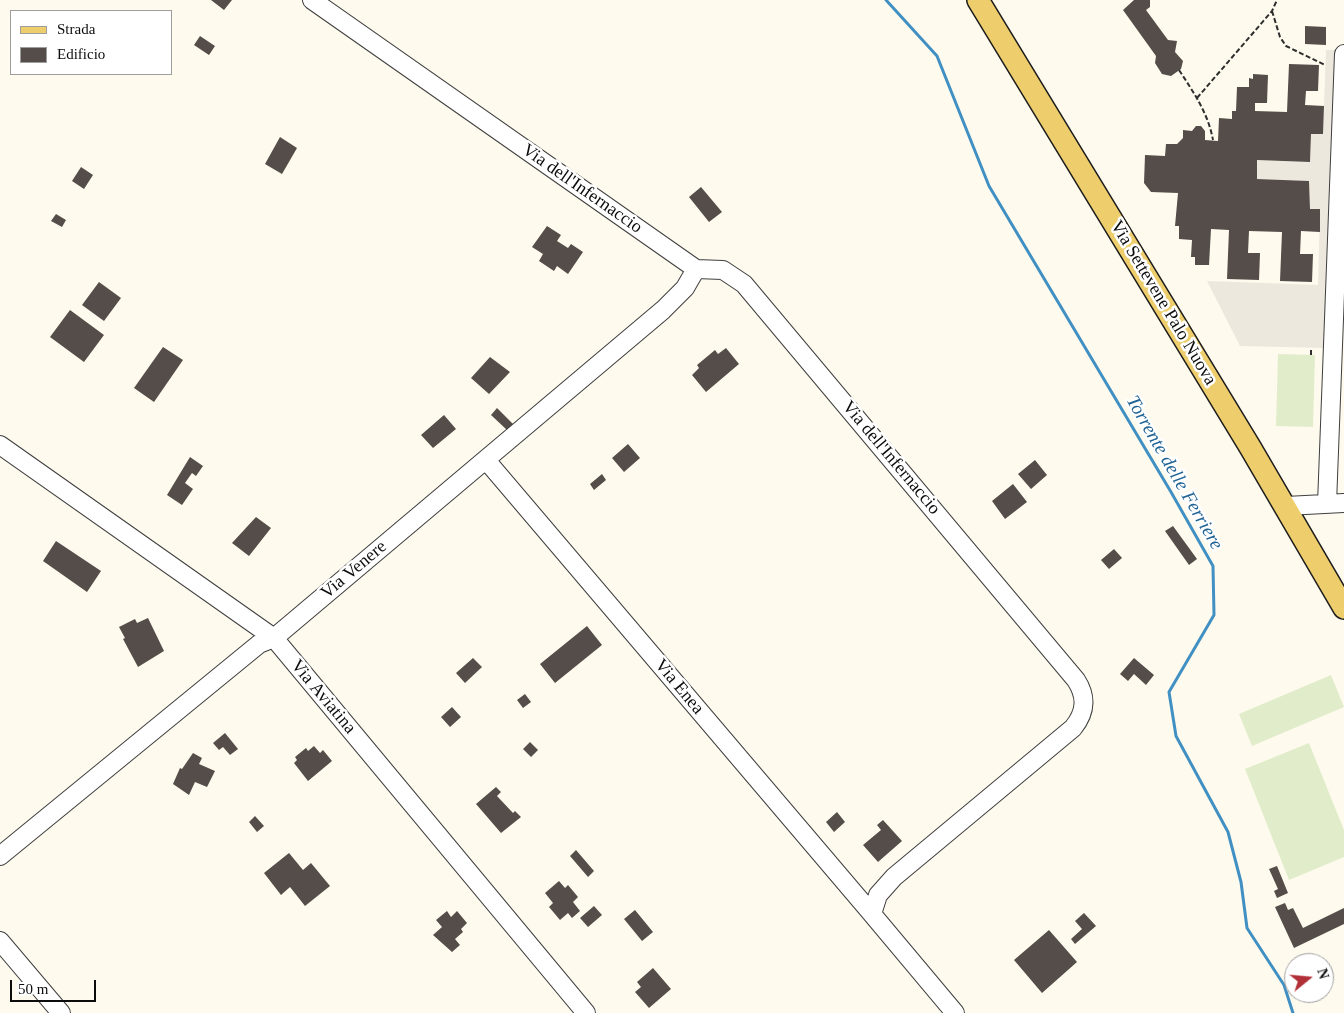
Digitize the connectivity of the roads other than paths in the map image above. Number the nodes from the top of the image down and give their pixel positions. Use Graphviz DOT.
graph roads {
  1 [pos="312,0"];
  2 [pos="978,0"];
  3 [pos="1344,64"];
  4 [pos="696,269"];
  5 [pos="1340,276"];
  6 [pos="0,445"];
  7 [pos="486,460"];
  8 [pos="1335,503"];
  9 [pos="1286,506"];
  10 [pos="1344,608"];
  11 [pos="274,638"];
  12 [pos="0,856"];
  13 [pos="872,914"];
  14 [pos="0,942"];
  15 [pos="61,1013"];
  16 [pos="586,1013"];
  17 [pos="956,1013"];
  1 -- 4 [label="street, Via dell'Infernaccio"];
  2 -- 9 [label="main road, Via Settevene Palo Nuova"];
  3 -- 5 [label="street"];
  4 -- 7 [label="street, Via Venere"];
  4 -- 13 [label="street, Via dell'Infernaccio"];
  5 -- 8 [label="street"];
  6 -- 11 [label="street, Via Aviatina"];
  7 -- 11 [label="street, Via Venere"];
  7 -- 13 [label="street, Via Enea"];
  8 -- 9 [label="street"];
  9 -- 10 [label="main road, Via Settevene Palo Nuova"];
  11 -- 12 [label="street, Via Venere"];
  11 -- 16 [label="street, Via Aviatina"];
  13 -- 17 [label="street"];
  14 -- 15 [label="street"];
}
